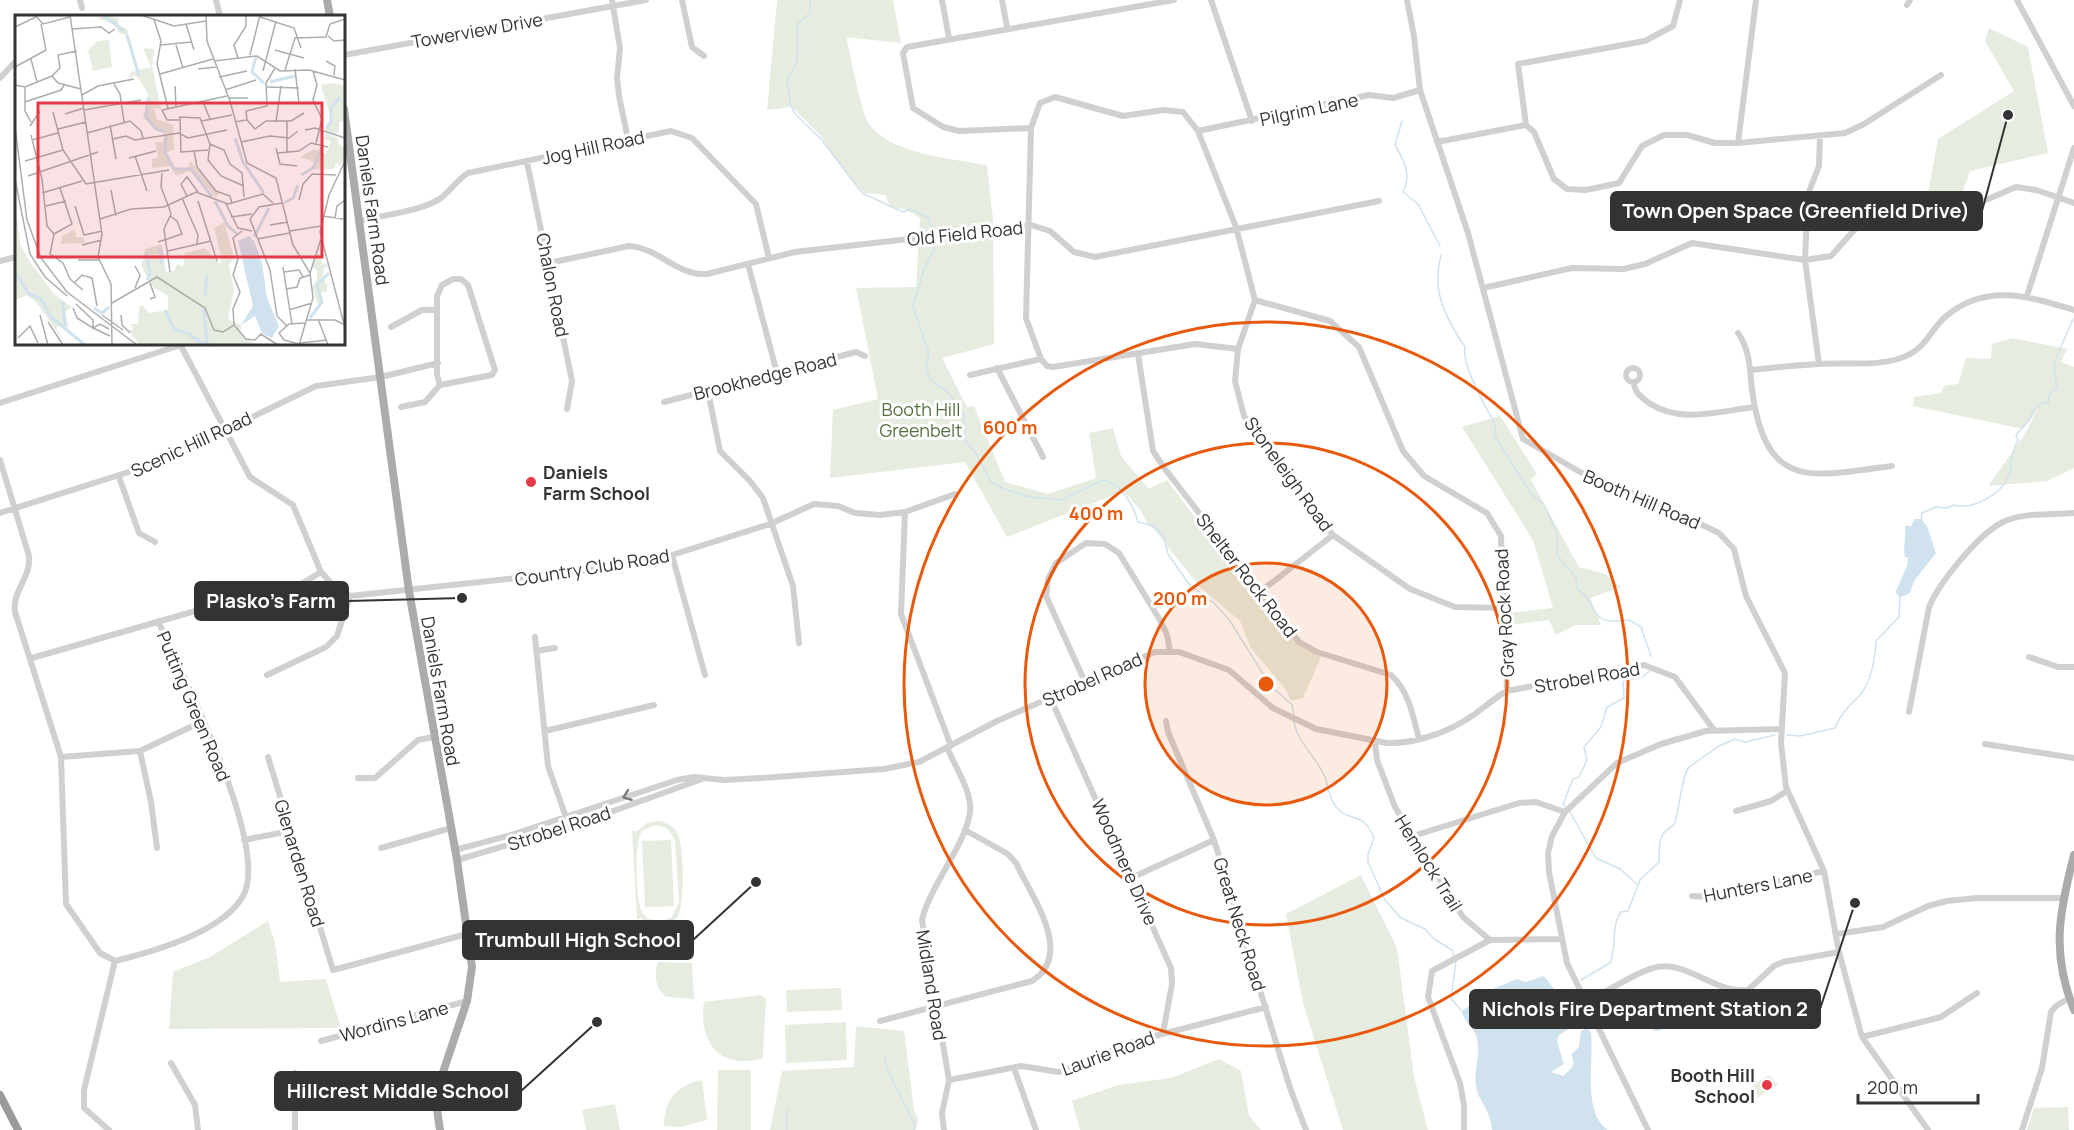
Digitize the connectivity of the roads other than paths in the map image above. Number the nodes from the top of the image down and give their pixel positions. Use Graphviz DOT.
graph roads {
  1 [pos="80,0"];
  2 [pos="216,0"];
  3 [pos="327,0"];
  4 [pos="646,0"];
  5 [pos="682,0"];
  6 [pos="942,0"];
  7 [pos="1002,0"];
  8 [pos="1174,0"];
  9 [pos="1210,0"];
  10 [pos="1407,0"];
  11 [pos="1680,0"];
  12 [pos="1756,0"];
  13 [pos="2017,0"];
  14 [pos="613,3"];
  15 [pos="82,8"];
  16 [pos="220,15"];
  17 [pos="330,15"];
  18 [pos="1007,27"];
  19 [pos="949,38"];
  20 [pos="345,55"];
  21 [pos="704,56"];
  22 [pos="14,63"];
  23 [pos="1941,75"];
  24 [pos="0,78"];
  25 [pos="1420,90"];
  26 [pos="2074,106"];
  27 [pos="1252,121"];
  28 [pos="1526,125"];
  29 [pos="345,126"];
  30 [pos="1031,128"];
  31 [pos="1198,131"];
  32 [pos="1820,135"];
  33 [pos="628,139"];
  34 [pos="1437,142"];
  35 [pos="346,143"];
  36 [pos="1738,143"];
  37 [pos="2074,148"];
  38 [pos="527,162"];
  39 [pos="2058,197"];
  40 [pos="1379,201"];
  41 [pos="1950,201"];
  42 [pos="2074,203"];
  43 [pos="1895,206"];
  44 [pos="360,221"];
  45 [pos="1030,225"];
  46 [pos="1236,227"];
  47 [pos="15,257"];
  48 [pos="769,258"];
  49 [pos="1805,260"];
  50 [pos="0,261"];
  51 [pos="549,263"];
  52 [pos="748,264"];
  53 [pos="1483,288"];
  54 [pos="2027,296"];
  55 [pos="1255,300"];
  56 [pos="436,310"];
  57 [pos="2074,310"];
  58 [pos="391,327"];
  59 [pos="1738,333"];
  60 [pos="177,345"];
  61 [pos="181,345"];
  62 [pos="1238,349"];
  63 [pos="1138,354"];
  64 [pos="865,356"];
  65 [pos="1041,359"];
  66 [pos="438,363"];
  67 [pos="1819,364"];
  68 [pos="997,368"];
  69 [pos="1750,370"];
  70 [pos="777,373"];
  71 [pos="970,375"];
  72 [pos="381,377"];
  73 [pos="1634,382"];
  74 [pos="440,385"];
  75 [pos="708,390"];
  76 [pos="664,402"];
  77 [pos="0,403"];
  78 [pos="1755,406"];
  79 [pos="401,407"];
  80 [pos="567,409"];
  81 [pos="226,429"];
  82 [pos="1043,457"];
  83 [pos="0,460"];
  84 [pos="1892,466"];
  85 [pos="119,477"];
  86 [pos="955,494"];
  87 [pos="15,509"];
  88 [pos="904,512"];
  89 [pos="0,513"];
  90 [pos="2074,513"];
  91 [pos="770,524"];
  92 [pos="1333,535"];
  93 [pos="155,542"];
  94 [pos="672,555"];
  95 [pos="321,572"];
  96 [pos="409,591"];
  97 [pos="1260,592"];
  98 [pos="350,596"];
  99 [pos="1505,608"];
  100 [pos="158,621"];
  101 [pos="535,637"];
  102 [pos="799,643"];
  103 [pos="555,648"];
  104 [pos="536,651"];
  105 [pos="1170,651"];
  106 [pos="2029,657"];
  107 [pos="32,658"];
  108 [pos="2074,667"];
  109 [pos="267,675"];
  110 [pos="705,675"];
  111 [pos="1085,682"];
  112 [pos="1508,691"];
  113 [pos="1050,697"];
  114 [pos="654,705"];
  115 [pos="1909,712"];
  116 [pos="203,721"];
  117 [pos="1166,721"];
  118 [pos="1782,729"];
  119 [pos="545,730"];
  120 [pos="1714,730"];
  121 [pos="434,737"];
  122 [pos="1419,739"];
  123 [pos="1375,742"];
  124 [pos="1985,744"];
  125 [pos="949,747"];
  126 [pos="140,751"];
  127 [pos="61,757"];
  128 [pos="268,757"];
  129 [pos="2074,758"];
  130 [pos="358,778"];
  131 [pos="703,778"];
  132 [pos="657,785"];
  133 [pos="1787,791"];
  134 [pos="660,793"];
  135 [pos="1566,810"];
  136 [pos="1736,811"];
  137 [pos="566,818"];
  138 [pos="569,826"];
  139 [pos="451,828"];
  140 [pos="965,830"];
  141 [pos="290,831"];
  142 [pos="1413,836"];
  143 [pos="244,840"];
  144 [pos="1214,840"];
  145 [pos="381,848"];
  146 [pos="157,849"];
  147 [pos="455,850"];
  148 [pos="2074,855"];
  149 [pos="457,860"];
  150 [pos="1824,871"];
  151 [pos="1131,878"];
  152 [pos="1692,896"];
  153 [pos="2063,898"];
  154 [pos="467,934"];
  155 [pos="1837,934"];
  156 [pos="1561,939"];
  157 [pos="1490,940"];
  158 [pos="1839,952"];
  159 [pos="115,961"];
  160 [pos="1977,993"];
  161 [pos="1598,995"];
  162 [pos="2069,998"];
  163 [pos="467,1001"];
  164 [pos="934,1005"];
  165 [pos="1266,1007"];
  166 [pos="2074,1010"];
  167 [pos="880,1021"];
  168 [pos="1163,1034"];
  169 [pos="1862,1036"];
  170 [pos="321,1041"];
  171 [pos="171,1063"];
  172 [pos="1014,1068"];
  173 [pos="295,1073"];
  174 [pos="949,1080"];
  175 [pos="0,1095"];
  176 [pos="18,1130"];
  177 [pos="109,1130"];
  178 [pos="198,1130"];
  179 [pos="295,1130"];
  180 [pos="440,1130"];
  181 [pos="944,1130"];
  182 [pos="1036,1130"];
  183 [pos="1306,1130"];
  184 [pos="1464,1130"];
  185 [pos="1648,1130"];
  186 [pos="1928,1130"];
  187 [pos="2022,1130"];
  1 -- 15 [label="street"];
  2 -- 16 [label="street"];
  3 -- 17 [label="main road"];
  4 -- 14 [label="street, Towerview Drive"];
  5 -- 21 [label="street"];
  6 -- 19 [label="street"];
  7 -- 18 [label="street"];
  8 -- 18 [label="street"];
  9 -- 27 [label="street"];
  10 -- 25 [label="street, Booth Hill Road"];
  11 -- 28 [label="street"];
  12 -- 36 [label="street"];
  13 -- 26 [label="street"];
  14 -- 20 [label="street, Towerview Drive"];
  14 -- 33 [label="street"];
  18 -- 19 [label="street"];
  19 -- 30 [label="street"];
  22 -- 24 [label="street"];
  23 -- 32 [label="street"];
  25 -- 27 [label="street, Pilgrim Lane"];
  25 -- 34 [label="street, Booth Hill Road"];
  27 -- 31 [label="street, Pilgrim Lane"];
  28 -- 34 [label="street"];
  28 -- 36 [label="street"];
  29 -- 35 [label="main road, Daniels Farm Road"];
  30 -- 31 [label="street"];
  30 -- 45 [label="street"];
  31 -- 46 [label="street"];
  32 -- 36 [label="street"];
  32 -- 49 [label="street"];
  33 -- 38 [label="street, Jog Hill Road"];
  33 -- 48 [label="street, Jog Hill Road"];
  34 -- 53 [label="street, Booth Hill Road"];
  35 -- 44 [label="main road, Daniels Farm Road"];
  37 -- 39 [label="street"];
  38 -- 44 [label="street, Jog Hill Road"];
  38 -- 51 [label="street, Chalon Road"];
  39 -- 41 [label="street"];
  39 -- 42 [label="street"];
  39 -- 54 [label="street"];
  40 -- 46 [label="street, Old Field Road"];
  43 -- 49 [label="street"];
  44 -- 72 [label="main road, Daniels Farm Road"];
  45 -- 46 [label="street, Old Field Road"];
  45 -- 48 [label="street, Old Field Road"];
  45 -- 65 [label="street"];
  46 -- 55 [label="street"];
  47 -- 50 [label="street"];
  48 -- 52 [label="street, Old Field Road"];
  49 -- 53 [label="street"];
  49 -- 67 [label="street"];
  51 -- 52 [label="street, Old Field Road"];
  51 -- 80 [label="street, Chalon Road"];
  52 -- 70 [label="street"];
  53 -- 118 [label="street, Booth Hill Road"];
  54 -- 57 [label="street"];
  54 -- 67 [label="street"];
  55 -- 62 [label="street, Stoneleigh Road"];
  55 -- 99 [label="street, Gray Rock Road"];
  56 -- 58 [label="street"];
  56 -- 66 [label="street"];
  56 -- 74 [label="street"];
  59 -- 69 [label="street"];
  60 -- 77 [label="street"];
  61 -- 81 [label="street"];
  62 -- 63 [label="street"];
  62 -- 92 [label="street, Stoneleigh Road"];
  63 -- 65 [label="street"];
  63 -- 97 [label="street, Shelter Rock Road"];
  64 -- 70 [label="street, Brookhedge Road"];
  65 -- 68 [label="street"];
  66 -- 72 [label="street, Scenic Hill Road"];
  66 -- 74 [label="street"];
  67 -- 69 [label="street"];
  68 -- 71 [label="street"];
  68 -- 82 [label="street"];
  69 -- 78 [label="street"];
  70 -- 75 [label="street, Brookhedge Road"];
  72 -- 81 [label="street, Scenic Hill Road"];
  72 -- 96 [label="main road, Daniels Farm Road"];
  73 -- 78 [label="street"];
  74 -- 79 [label="street"];
  75 -- 76 [label="street, Brookhedge Road"];
  75 -- 91 [label="street"];
  78 -- 84 [label="street"];
  81 -- 85 [label="street, Scenic Hill Road"];
  81 -- 95 [label="street"];
  83 -- 87 [label="street"];
  85 -- 87 [label="street, Scenic Hill Road"];
  85 -- 93 [label="street"];
  86 -- 88 [label="street, Country Club Road"];
  87 -- 89 [label="street, Scenic Hill Road"];
  87 -- 107 [label="street"];
  88 -- 91 [label="street, Country Club Road"];
  88 -- 125 [label="street, Midland Road"];
  90 -- 115 [label="street"];
  91 -- 94 [label="street, Country Club Road"];
  91 -- 102 [label="street"];
  92 -- 97 [label="street"];
  92 -- 99 [label="street, Stoneleigh Road"];
  94 -- 96 [label="street, Country Club Road"];
  94 -- 110 [label="street"];
  95 -- 98 [label="street"];
  95 -- 100 [label="street"];
  96 -- 98 [label="street, Country Club Road"];
  96 -- 121 [label="main road, Daniels Farm Road"];
  97 -- 122 [label="street, Shelter Rock Road"];
  98 -- 109 [label="street"];
  99 -- 112 [label="street, Gray Rock Road"];
  100 -- 107 [label="street"];
  100 -- 116 [label="street, Putting Green Road"];
  101 -- 104 [label="street"];
  103 -- 104 [label="street"];
  104 -- 119 [label="street"];
  105 -- 111 [label="street, Strobel Road"];
  105 -- 111 [label="street"];
  105 -- 123 [label="street, Strobel Road"];
  106 -- 108 [label="street"];
  107 -- 127 [label="street"];
  111 -- 113 [label="street, Strobel Road"];
  112 -- 120 [label="street, Strobel Road"];
  112 -- 122 [label="street, Strobel Road"];
  113 -- 125 [label="street, Strobel Road"];
  113 -- 151 [label="street, Woodmere Drive"];
  114 -- 119 [label="street"];
  116 -- 126 [label="street"];
  116 -- 143 [label="street, Putting Green Road"];
  117 -- 144 [label="street, Great Neck Road"];
  118 -- 120 [label="street"];
  118 -- 133 [label="street, Booth Hill Road"];
  119 -- 137 [label="street"];
  120 -- 135 [label="street"];
  121 -- 130 [label="street"];
  121 -- 139 [label="main road, Daniels Farm Road"];
  122 -- 123 [label="street, Strobel Road"];
  123 -- 142 [label="street, Hemlock Trail"];
  124 -- 129 [label="street"];
  125 -- 131 [label="street, Strobel Road"];
  125 -- 140 [label="street, Midland Road"];
  126 -- 127 [label="street"];
  126 -- 146 [label="street"];
  127 -- 159 [label="street"];
  128 -- 141 [label="street, Glenarden Road"];
  131 -- 132 [label="street, Strobel Road"];
  131 -- 134 [label="street, Strobel Road"];
  132 -- 134 [label="street"];
  132 -- 137 [label="street, Strobel Road, one-way"];
  133 -- 136 [label="street"];
  133 -- 150 [label="street, Booth Hill Road"];
  134 -- 138 [label="street, Strobel Road"];
  135 -- 142 [label="street"];
  135 -- 156 [label="street"];
  137 -- 138 [label="street"];
  137 -- 147 [label="street, Strobel Road"];
  138 -- 149 [label="street, Strobel Road"];
  139 -- 145 [label="street"];
  139 -- 147 [label="main road, Daniels Farm Road"];
  140 -- 164 [label="street, Midland Road"];
  140 -- 164 [label="street"];
  141 -- 143 [label="street"];
  141 -- 154 [label="street, Glenarden Road"];
  142 -- 157 [label="street, Hemlock Trail"];
  143 -- 159 [label="street, Putting Green Road"];
  144 -- 151 [label="street"];
  144 -- 165 [label="street, Great Neck Road"];
  147 -- 149 [label="main road, Daniels Farm Road"];
  148 -- 153 [label="main road"];
  149 -- 154 [label="main road, Daniels Farm Road"];
  150 -- 152 [label="street, Hunters Lane"];
  150 -- 155 [label="street, Booth Hill Road"];
  151 -- 168 [label="street, Woodmere Drive"];
  153 -- 155 [label="street"];
  153 -- 162 [label="main road"];
  154 -- 163 [label="main road, Daniels Farm Road"];
  155 -- 158 [label="street, Booth Hill Road"];
  156 -- 157 [label="street"];
  156 -- 185 [label="street"];
  157 -- 184 [label="street"];
  158 -- 161 [label="street"];
  158 -- 169 [label="street, Booth Hill Road"];
  159 -- 177 [label="street"];
  160 -- 169 [label="street"];
  162 -- 166 [label="main road"];
  162 -- 187 [label="street"];
  163 -- 170 [label="street, Wordins Lane"];
  163 -- 180 [label="main road, Daniels Farm Road"];
  164 -- 167 [label="street"];
  164 -- 174 [label="street, Midland Road"];
  165 -- 168 [label="street, Laurie Road"];
  165 -- 183 [label="street, Great Neck Road"];
  168 -- 172 [label="street, Laurie Road"];
  169 -- 186 [label="street, Booth Hill Road"];
  171 -- 178 [label="street"];
  172 -- 174 [label="street, Laurie Road"];
  172 -- 182 [label="street"];
  173 -- 179 [label="street"];
  174 -- 181 [label="street, Midland Road"];
  175 -- 176 [label="highway"];
}
